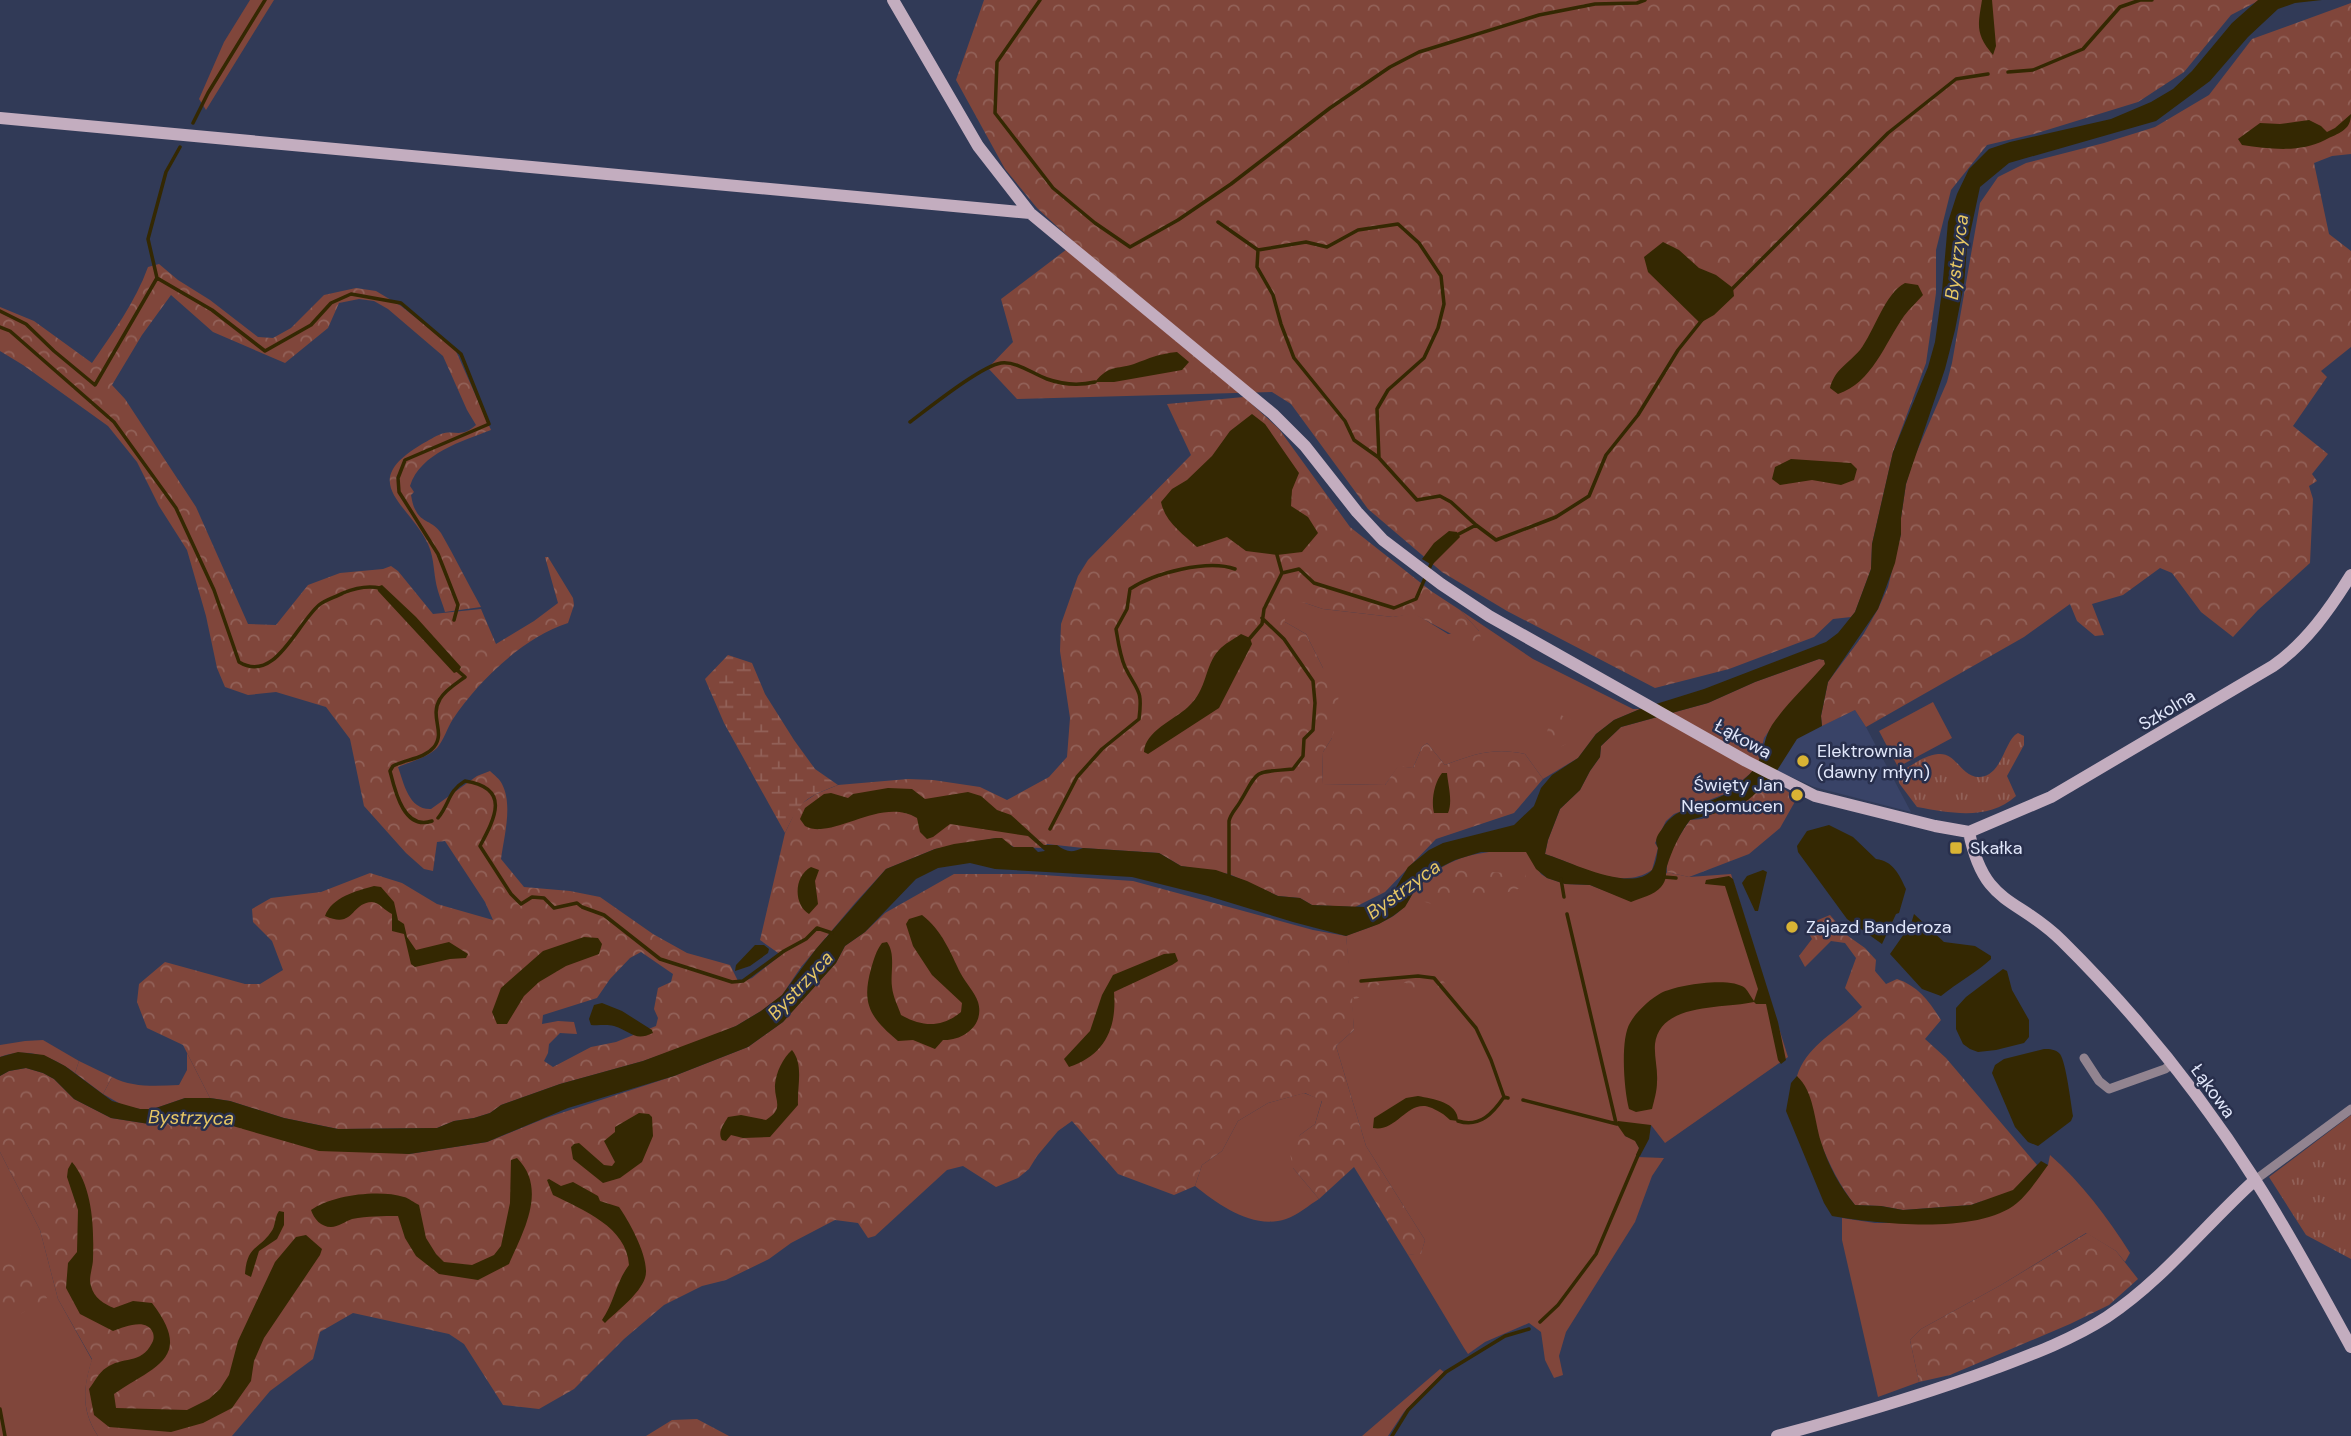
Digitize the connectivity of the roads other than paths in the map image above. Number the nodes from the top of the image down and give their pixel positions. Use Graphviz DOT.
graph roads {
  1 [pos="893,0"];
  2 [pos="0,118"];
  3 [pos="1030,213"];
  4 [pos="2351,575"];
  5 [pos="1969,832"];
  6 [pos="2084,1058"];
  7 [pos="2172,1064"];
  8 [pos="2351,1108"];
  9 [pos="2255,1180"];
  10 [pos="2351,1347"];
  11 [pos="1777,1436"];
  1 -- 3 [label="street, Łąkowa"];
  2 -- 3 [label="street"];
  3 -- 5 [label="street, Łąkowa"];
  4 -- 5 [label="street, Szkolna"];
  5 -- 7 [label="street, Łąkowa"];
  6 -- 7 [label="street"];
  7 -- 9 [label="street, Łąkowa"];
  8 -- 9 [label="street"];
  9 -- 10 [label="street, Łąkowa"];
  9 -- 11 [label="street"];
}
